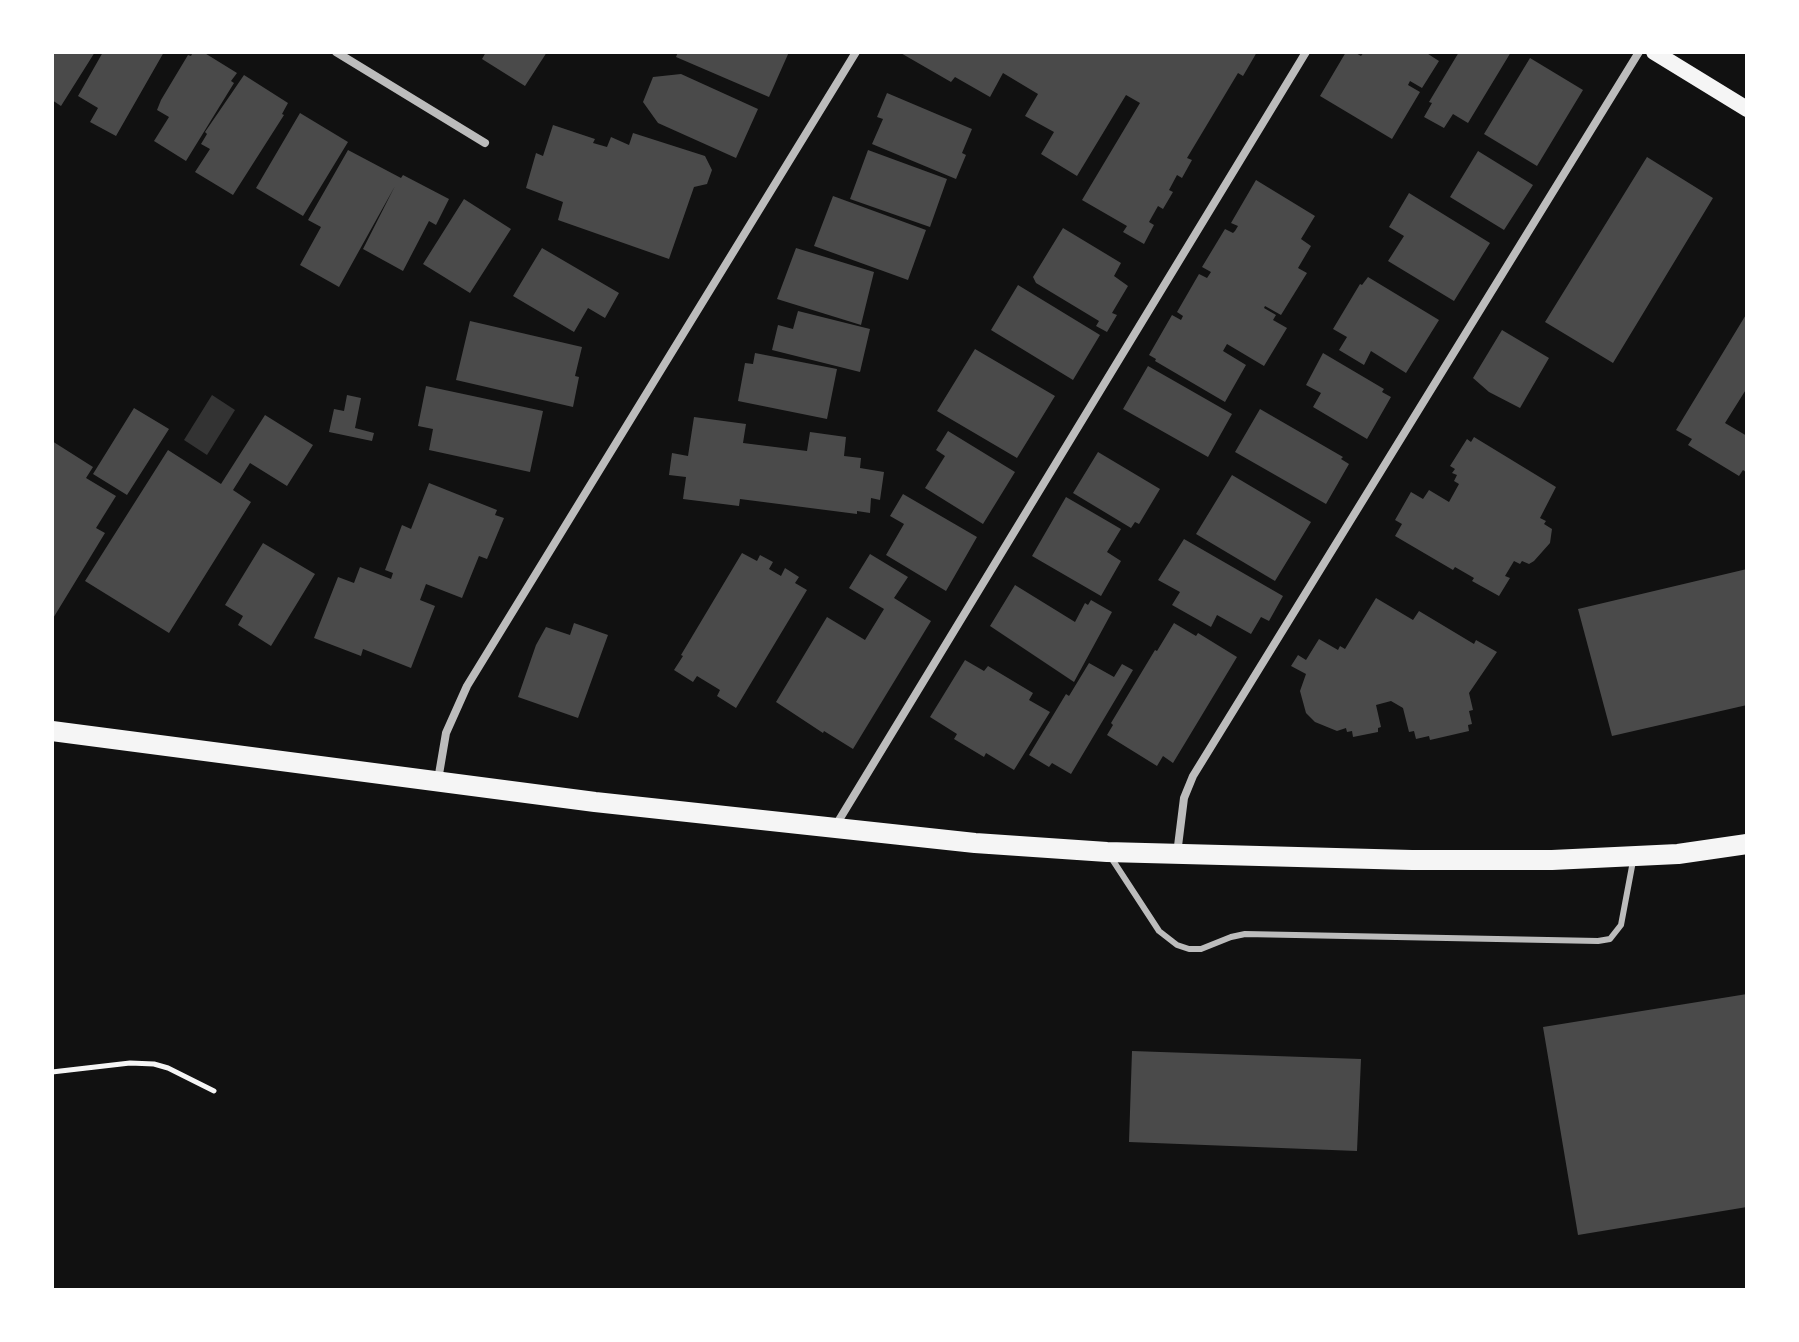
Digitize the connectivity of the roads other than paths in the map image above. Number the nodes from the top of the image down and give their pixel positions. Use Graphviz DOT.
graph roads {
  1 [pos="336,52"];
  2 [pos="856,52"];
  3 [pos="1306,52"];
  4 [pos="1639,52"];
  5 [pos="1654,52"];
  6 [pos="1747,109"];
  7 [pos="485,143"];
  8 [pos="52,731"];
  9 [pos="437,783"];
  10 [pos="834,829"];
  11 [pos="1747,844"];
  12 [pos="1107,852"];
  13 [pos="1177,854"];
  14 [pos="1633,857"];
  1 -- 7 [label="street"];
  2 -- 9 [label="street"];
  3 -- 10 [label="street"];
  4 -- 13 [label="street"];
  5 -- 6 [label="main road"];
  8 -- 9 [label="main road"];
  9 -- 10 [label="main road"];
  10 -- 12 [label="main road"];
  11 -- 14 [label="main road"];
  12 -- 13 [label="main road"];
  12 -- 14 [label="lane"];
  13 -- 14 [label="main road"];
}
